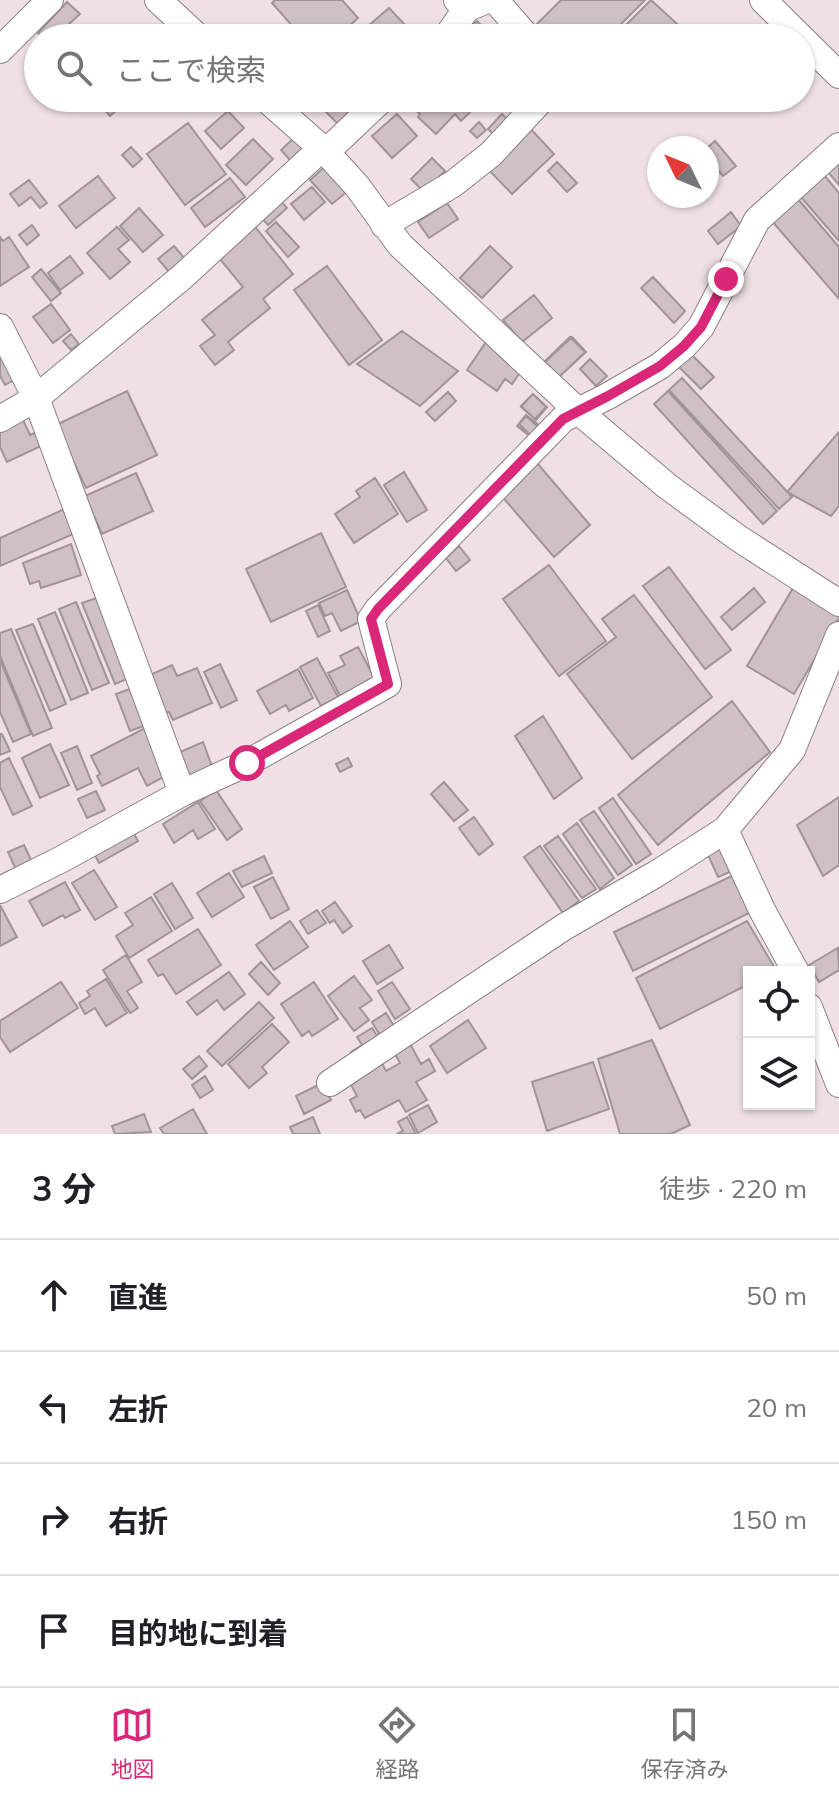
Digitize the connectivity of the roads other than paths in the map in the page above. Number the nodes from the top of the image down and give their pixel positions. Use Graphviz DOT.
graph roads {
  1 [pos="50,0"];
  2 [pos="158,0"];
  3 [pos="495,0"];
  4 [pos="763,0"];
  5 [pos="470,3"];
  6 [pos="26,24"];
  7 [pos="184,24"];
  8 [pos="456,24"];
  9 [pos="516,24"];
  10 [pos="787,24"];
  11 [pos="24,26"];
  12 [pos="0,50"];
  13 [pos="815,51"];
  14 [pos="839,75"];
  15 [pos="281,112"];
  16 [pos="367,112"];
  17 [pos="530,112"];
  18 [pos="839,146"];
  19 [pos="323,150"];
  20 [pos="384,225"];
  21 [pos="0,327"];
  22 [pos="36,398"];
  23 [pos="577,410"];
  24 [pos="0,419"];
  25 [pos="839,603"];
  26 [pos="839,635"];
  27 [pos="182,793"];
  28 [pos="725,830"];
  29 [pos="0,890"];
  30 [pos="793,966"];
  31 [pos="815,1022"];
  32 [pos="330,1083"];
  33 [pos="839,1084"];
  1 -- 6 [label="street"];
  2 -- 7 [label="street"];
  3 -- 9 [label="street"];
  4 -- 10 [label="street"];
  5 -- 8 [label="street"];
  11 -- 12 [label="street"];
  13 -- 14 [label="street"];
  15 -- 19 [label="street"];
  16 -- 19 [label="street"];
  17 -- 20 [label="street"];
  18 -- 23 [label="street"];
  19 -- 20 [label="street"];
  19 -- 22 [label="street"];
  20 -- 23 [label="street"];
  21 -- 22 [label="street"];
  22 -- 24 [label="street"];
  22 -- 27 [label="street"];
  23 -- 25 [label="street"];
  23 -- 27 [label="street"];
  26 -- 28 [label="street"];
  27 -- 29 [label="street"];
  28 -- 30 [label="street"];
  28 -- 32 [label="street"];
  31 -- 33 [label="street"];
}
